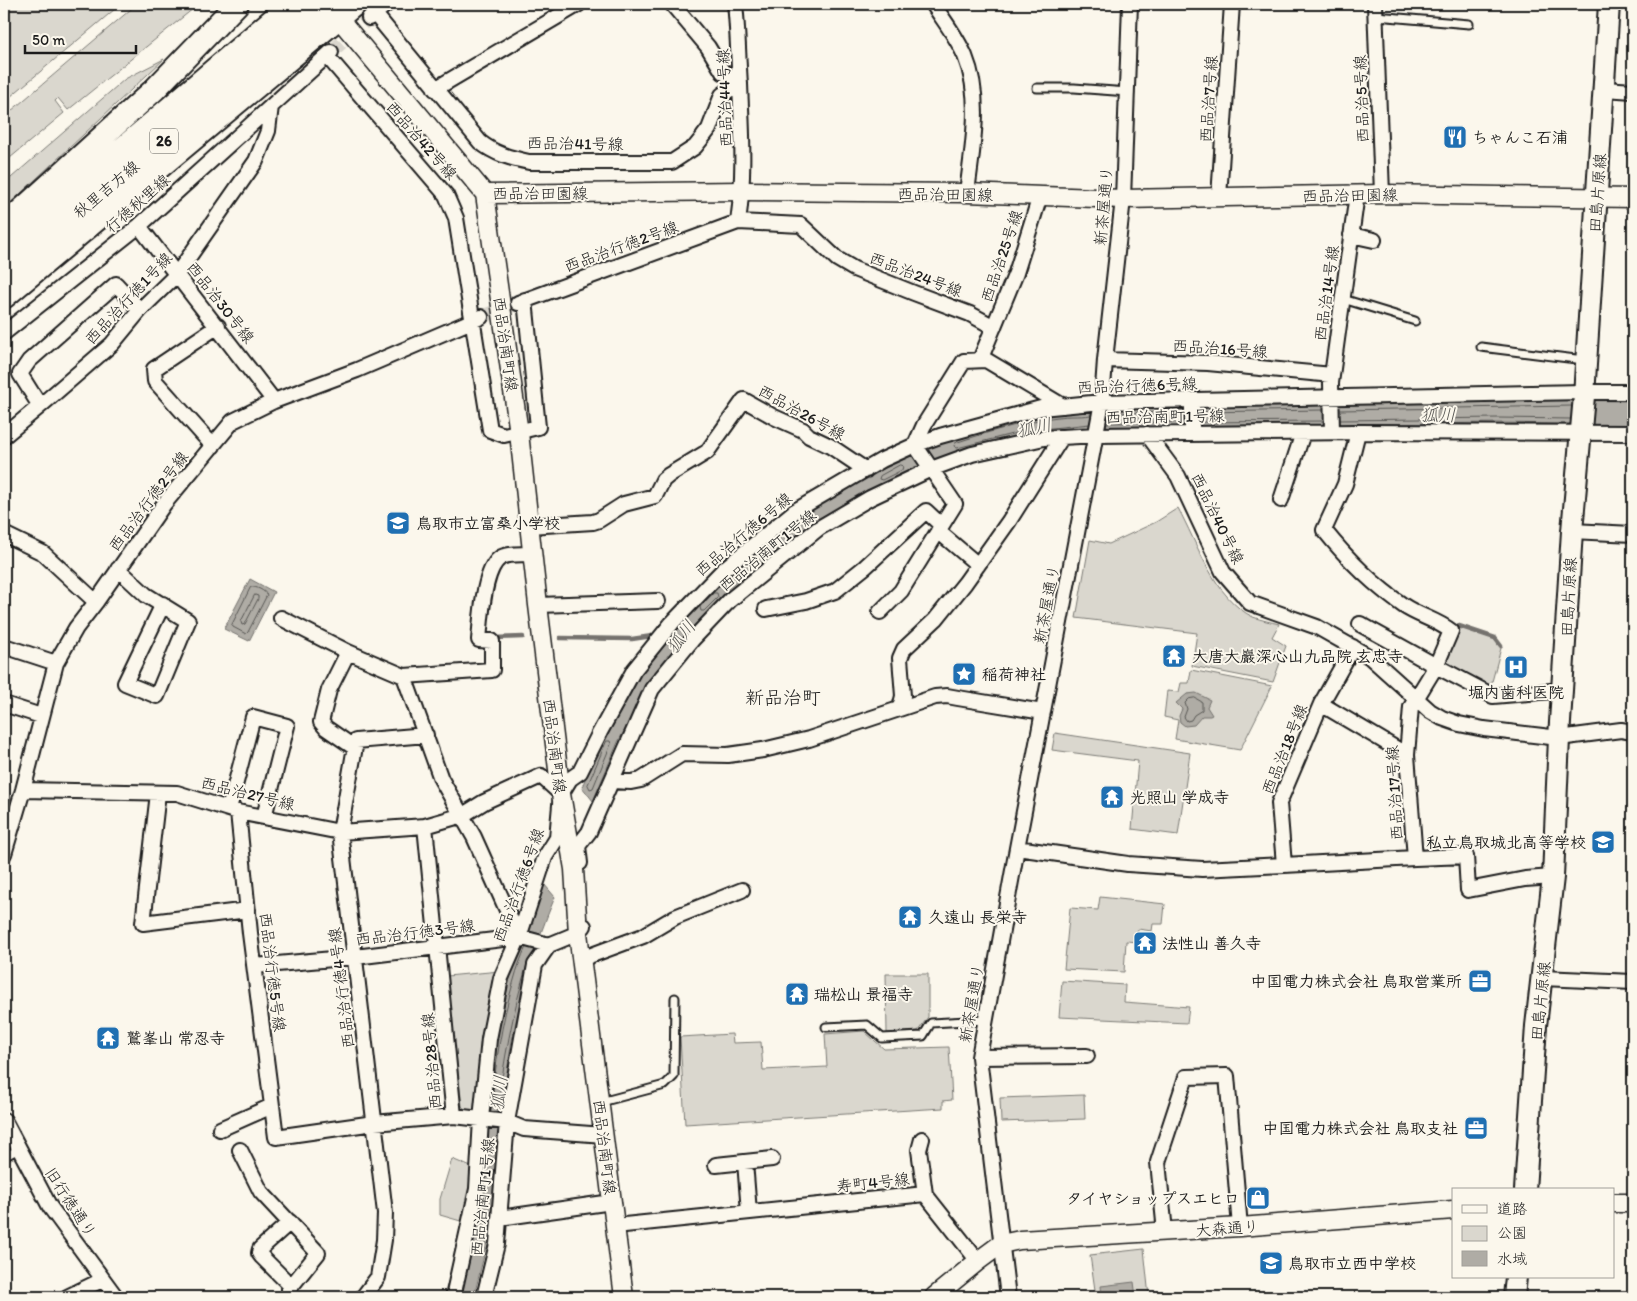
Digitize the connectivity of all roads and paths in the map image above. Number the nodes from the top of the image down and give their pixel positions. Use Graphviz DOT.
graph roads {
  1 [pos="237,4"];
  2 [pos="291,4"];
  3 [pos="387,4"];
  4 [pos="579,4"];
  5 [pos="672,4"];
  6 [pos="735,4"];
  7 [pos="933,4"];
  8 [pos="1130,4"];
  9 [pos="1232,4"];
  10 [pos="1609,4"];
  11 [pos="330,9"];
  12 [pos="1375,10"];
  13 [pos="366,12"];
  14 [pos="1468,24"];
  15 [pos="329,54"];
  16 [pos="740,83"];
  17 [pos="1037,88"];
  18 [pos="436,89"];
  19 [pos="1605,89"];
  20 [pos="1633,91"];
  21 [pos="1128,92"];
  22 [pos="271,106"];
  23 [pos="742,191"];
  24 [pos="967,193"];
  25 [pos="485,194"];
  26 [pos="1357,194"];
  27 [pos="1382,194"];
  28 [pos="1040,196"];
  29 [pos="1219,197"];
  30 [pos="1597,198"];
  31 [pos="1633,198"];
  32 [pos="1123,199"];
  33 [pos="738,222"];
  34 [pos="4,226"];
  35 [pos="139,226"];
  36 [pos="1351,235"];
  37 [pos="1374,240"];
  38 [pos="4,250"];
  39 [pos="4,274"];
  40 [pos="177,274"];
  41 [pos="4,297"];
  42 [pos="1342,299"];
  43 [pos="140,310"];
  44 [pos="477,318"];
  45 [pos="1414,320"];
  46 [pos="218,326"];
  47 [pos="994,327"];
  48 [pos="4,333"];
  49 [pos="1481,347"];
  50 [pos="980,360"];
  51 [pos="1105,360"];
  52 [pos="1586,360"];
  53 [pos="1332,375"];
  54 [pos="1633,392"];
  55 [pos="1584,394"];
  56 [pos="1192,400"];
  57 [pos="1330,400"];
  58 [pos="274,401"];
  59 [pos="1102,402"];
  60 [pos="40,406"];
  61 [pos="1063,406"];
  62 [pos="1332,430"];
  63 [pos="1581,430"];
  64 [pos="1358,432"];
  65 [pos="1633,432"];
  66 [pos="519,433"];
  67 [pos="1192,433"];
  68 [pos="1303,433"];
  69 [pos="1147,434"];
  70 [pos="1097,435"];
  71 [pos="4,436"];
  72 [pos="1062,437"];
  73 [pos="213,446"];
  74 [pos="917,447"];
  75 [pos="930,468"];
  76 [pos="866,470"];
  77 [pos="1281,500"];
  78 [pos="529,526"];
  79 [pos="940,528"];
  80 [pos="1572,531"];
  81 [pos="4,534"];
  82 [pos="1633,534"];
  83 [pos="532,554"];
  84 [pos="978,565"];
  85 [pos="118,569"];
  86 [pos="658,601"];
  87 [pos="96,602"];
  88 [pos="163,604"];
  89 [pos="538,605"];
  90 [pos="766,609"];
  91 [pos="880,612"];
  92 [pos="281,618"];
  93 [pos="1360,624"];
  94 [pos="4,646"];
  95 [pos="1353,647"];
  96 [pos="348,652"];
  97 [pos="56,663"];
  98 [pos="1436,666"];
  99 [pos="404,676"];
  100 [pos="1563,690"];
  101 [pos="1415,699"];
  102 [pos="4,704"];
  103 [pos="1321,704"];
  104 [pos="900,708"];
  105 [pos="1043,712"];
  106 [pos="41,716"];
  107 [pos="1633,732"];
  108 [pos="426,735"];
  109 [pos="1559,738"];
  110 [pos="355,748"];
  111 [pos="1407,755"];
  112 [pos="612,781"];
  113 [pos="23,790"];
  114 [pos="158,793"];
  115 [pos="561,794"];
  116 [pos="234,811"];
  117 [pos="462,815"];
  118 [pos="264,817"];
  119 [pos="425,826"];
  120 [pos="340,832"];
  121 [pos="1017,848"];
  122 [pos="4,854"];
  123 [pos="1415,858"];
  124 [pos="1284,866"];
  125 [pos="1553,877"];
  126 [pos="742,890"];
  127 [pos="248,910"];
  128 [pos="578,933"];
  129 [pos="521,937"];
  130 [pos="545,943"];
  131 [pos="438,946"];
  132 [pos="355,957"];
  133 [pos="581,959"];
  134 [pos="255,966"];
  135 [pos="1542,978"];
  136 [pos="1633,982"];
  137 [pos="675,998"];
  138 [pos="985,1020"];
  139 [pos="826,1027"];
  140 [pos="1087,1056"];
  141 [pos="979,1057"];
  142 [pos="599,1102"];
  143 [pos="272,1106"];
  144 [pos="454,1116"];
  145 [pos="481,1119"];
  146 [pos="4,1120"];
  147 [pos="508,1122"];
  148 [pos="374,1123"];
  149 [pos="220,1129"];
  150 [pos="604,1135"];
  151 [pos="276,1137"];
  152 [pos="922,1139"];
  153 [pos="18,1149"];
  154 [pos="240,1150"];
  155 [pos="4,1157"];
  156 [pos="772,1159"];
  157 [pos="745,1162"];
  158 [pos="716,1165"];
  159 [pos="1525,1188"];
  160 [pos="925,1194"];
  161 [pos="612,1202"];
  162 [pos="1633,1202"];
  163 [pos="1614,1203"];
  164 [pos="1452,1210"];
  165 [pos="749,1212"];
  166 [pos="499,1218"];
  167 [pos="290,1222"];
  168 [pos="615,1226"];
  169 [pos="1240,1227"];
  170 [pos="1165,1232"];
  171 [pos="1001,1244"];
  172 [pos="978,1261"];
  173 [pos="1516,1278"];
  174 [pos="102,1280"];
  175 [pos="290,1292"];
  176 [pos="67,1297"];
  177 [pos="116,1297"];
  178 [pos="363,1297"];
  179 [pos="454,1297"];
  180 [pos="484,1297"];
  181 [pos="624,1297"];
  182 [pos="936,1297"];
  183 [pos="1008,1297"];
  184 [pos="1514,1297"];
  1 -- 34 [label="main road"];
  2 -- 38 [label="main road, 秋里吉方線 / 26"];
  3 -- 13 [label="street"];
  4 -- 18 [label="street"];
  5 -- 16 [label="street"];
  6 -- 16 [label="street, 西品治44号線"];
  7 -- 24 [label="street"];
  8 -- 21 [label="street, 新茶屋通り"];
  9 -- 29 [label="street, 西品治7号線"];
  10 -- 19 [label="main road, 田島片原線"];
  11 -- 13 [label="main road"];
  11 -- 25 [label="street, 西品治田園線"];
  11 -- 39 [label="main road, 秋里吉方線 / 26"];
  11 -- 41 [label="main road"];
  12 -- 14 [label="lane"];
  12 -- 27 [label="street, 西品治5号線"];
  13 -- 18 [label="street, 西品治41号線"];
  15 -- 22 [label="street, 行徳秋里線"];
  15 -- 44 [label="street, 西品治42号線"];
  16 -- 18 [label="street, 西品治41号線"];
  16 -- 23 [label="street, 西品治44号線"];
  17 -- 21 [label="lane"];
  19 -- 20 [label="street"];
  19 -- 30 [label="main road, 田島片原線"];
  21 -- 32 [label="street, 新茶屋通り"];
  22 -- 35 [label="street, 行徳秋里線"];
  22 -- 40 [label="street, 西品治行徳1号線"];
  23 -- 24 [label="street, 西品治田園線"];
  23 -- 25 [label="street, 西品治田園線"];
  23 -- 33 [label="street"];
  24 -- 28 [label="street, 西品治田園線"];
  25 -- 66 [label="street, 西品治南町線"];
  26 -- 27 [label="street, 西品治田園線"];
  26 -- 29 [label="street, 西品治田園線"];
  26 -- 36 [label="street, 西品治14号線"];
  27 -- 30 [label="street, 西品治田園線"];
  28 -- 32 [label="street, 西品治田園線"];
  28 -- 47 [label="street, 西品治25号線"];
  29 -- 32 [label="street, 西品治田園線"];
  30 -- 31 [label="street, 西品治田園線"];
  30 -- 52 [label="main road, 田島片原線"];
  32 -- 51 [label="street, 新茶屋通り"];
  33 -- 47 [label="street, 西品治24号線"];
  33 -- 66 [label="street, 西品治行徳2号線"];
  35 -- 40 [label="street, 西品治30号線"];
  35 -- 48 [label="street, 行徳秋里線"];
  36 -- 37 [label="street"];
  36 -- 42 [label="street, 西品治14号線"];
  40 -- 43 [label="street, 西品治行徳1号線"];
  40 -- 46 [label="street, 西品治30号線"];
  42 -- 45 [label="lane"];
  42 -- 53 [label="street, 西品治14号線"];
  43 -- 60 [label="street, 西品治行徳1号線"];
  43 -- 60 [label="street"];
  44 -- 58 [label="street, 西品治行徳2号線"];
  44 -- 66 [label="street, 西品治42号線"];
  46 -- 58 [label="street, 西品治30号線"];
  46 -- 73 [label="street"];
  47 -- 50 [label="street"];
  49 -- 52 [label="lane"];
  50 -- 61 [label="street"];
  50 -- 74 [label="street"];
  51 -- 53 [label="street, 西品治16号線"];
  51 -- 59 [label="street, 新茶屋通り"];
  52 -- 55 [label="main road, 田島片原線"];
  53 -- 57 [label="street, 西品治14号線"];
  54 -- 55 [label="street, 西品治行徳6号線"];
  55 -- 57 [label="street, 西品治行徳6号線"];
  55 -- 63 [label="main road, 田島片原線"];
  56 -- 57 [label="street, 西品治行徳6号線"];
  56 -- 59 [label="street, 西品治行徳6号線"];
  56 -- 67 [label="street"];
  57 -- 62 [label="street, 西品治14号線"];
  58 -- 73 [label="street, 西品治行徳2号線"];
  59 -- 61 [label="street, 西品治行徳6号線"];
  59 -- 70 [label="street, 新茶屋通り"];
  60 -- 71 [label="street, 西品治行徳1号線"];
  61 -- 74 [label="street, 西品治行徳6号線"];
  62 -- 64 [label="street, 西品治南町1号線"];
  62 -- 68 [label="street, 西品治南町1号線"];
  63 -- 64 [label="street, 西品治南町1号線"];
  63 -- 65 [label="street, 西品治南町1号線"];
  63 -- 80 [label="main road, 田島片原線"];
  64 -- 98 [label="street, 西品治17号線"];
  66 -- 78 [label="street, 西品治南町線"];
  67 -- 68 [label="street, 西品治南町1号線"];
  67 -- 69 [label="street, 西品治南町1号線"];
  68 -- 77 [label="street"];
  69 -- 70 [label="street, 西品治南町1号線"];
  69 -- 95 [label="street, 西品治40号線"];
  70 -- 72 [label="street, 西品治南町1号線"];
  70 -- 105 [label="street, 新茶屋通り"];
  72 -- 75 [label="street, 西品治南町1号線"];
  72 -- 84 [label="street"];
  73 -- 85 [label="street, 西品治行徳2号線"];
  74 -- 75 [label="street"];
  74 -- 76 [label="street, 西品治行徳6号線"];
  75 -- 79 [label="street"];
  75 -- 112 [label="street, 西品治南町1号線"];
  76 -- 78 [label="street, 西品治26号線"];
  76 -- 115 [label="street, 西品治行徳6号線"];
  78 -- 83 [label="street, 西品治南町線"];
  79 -- 84 [label="street"];
  79 -- 90 [label="street"];
  79 -- 91 [label="street"];
  80 -- 82 [label="street"];
  80 -- 100 [label="main road, 田島片原線"];
  81 -- 87 [label="street"];
  83 -- 89 [label="street, 西品治南町線"];
  83 -- 99 [label="street"];
  84 -- 104 [label="street"];
  85 -- 87 [label="street, 西品治行徳2号線"];
  85 -- 88 [label="street"];
  86 -- 89 [label="street"];
  87 -- 97 [label="street, 西品治行徳2号線"];
  88 -- 88 [label="street"];
  89 -- 115 [label="street, 西品治南町線"];
  92 -- 96 [label="street"];
  93 -- 98 [label="street"];
  94 -- 97 [label="street"];
  95 -- 101 [label="street, 西品治40号線"];
  95 -- 103 [label="street"];
  96 -- 99 [label="street"];
  96 -- 110 [label="street"];
  97 -- 106 [label="street, 西品治行徳2号線"];
  98 -- 100 [label="street"];
  98 -- 101 [label="street, 西品治17号線"];
  99 -- 108 [label="street"];
  100 -- 109 [label="main road, 田島片原線"];
  101 -- 109 [label="street, 西品治40号線"];
  101 -- 111 [label="street, 西品治17号線"];
  102 -- 106 [label="street"];
  103 -- 111 [label="street, 西品治18号線"];
  103 -- 124 [label="street, 西品治18号線"];
  104 -- 105 [label="street"];
  104 -- 112 [label="street"];
  105 -- 121 [label="street, 新茶屋通り"];
  106 -- 113 [label="street, 西品治行徳2号線"];
  107 -- 109 [label="street, 西品治40号線"];
  108 -- 110 [label="street"];
  108 -- 117 [label="street"];
  109 -- 125 [label="main road, 田島片原線"];
  110 -- 120 [label="street, 西品治行徳4号線"];
  111 -- 123 [label="street, 西品治17号線"];
  112 -- 128 [label="street, 西品治南町1号線"];
  113 -- 114 [label="street, 西品治27号線"];
  113 -- 122 [label="street, 西品治行徳2号線"];
  114 -- 116 [label="street, 西品治27号線"];
  114 -- 127 [label="street"];
  115 -- 117 [label="street, 西品治27号線"];
  115 -- 128 [label="street, 西品治南町線"];
  115 -- 129 [label="street, 西品治行徳6号線"];
  116 -- 118 [label="street, 西品治27号線"];
  116 -- 118 [label="street"];
  116 -- 127 [label="street, 西品治行徳5号線"];
  117 -- 119 [label="street, 西品治27号線"];
  117 -- 129 [label="street"];
  118 -- 120 [label="street, 西品治27号線"];
  119 -- 120 [label="street, 西品治27号線"];
  119 -- 131 [label="street, 西品治28号線"];
  120 -- 132 [label="street, 西品治行徳4号線"];
  121 -- 124 [label="street"];
  121 -- 138 [label="street, 新茶屋通り"];
  123 -- 124 [label="street"];
  123 -- 125 [label="street, 西品治17号線"];
  125 -- 135 [label="main road, 田島片原線"];
  126 -- 133 [label="street"];
  127 -- 134 [label="street, 西品治行徳5号線"];
  128 -- 130 [label="street"];
  128 -- 133 [label="street, 西品治南町線"];
  129 -- 130 [label="street, 西品治行徳3号線"];
  129 -- 131 [label="street, 西品治行徳3号線"];
  129 -- 145 [label="street, 西品治行徳6号線"];
  130 -- 147 [label="street, 西品治南町1号線"];
  131 -- 132 [label="street, 西品治行徳3号線"];
  131 -- 144 [label="street, 西品治28号線"];
  132 -- 134 [label="street, 西品治行徳3号線"];
  132 -- 148 [label="street, 西品治行徳4号線"];
  133 -- 142 [label="street, 西品治南町線"];
  134 -- 143 [label="street, 西品治行徳5号線"];
  135 -- 136 [label="street"];
  135 -- 159 [label="main road, 田島片原線"];
  137 -- 142 [label="lane"];
  138 -- 139 [label="lane"];
  138 -- 141 [label="street, 新茶屋通り"];
  140 -- 141 [label="street"];
  141 -- 171 [label="street, 新茶屋通り"];
  142 -- 150 [label="street, 西品治南町線"];
  143 -- 149 [label="street"];
  143 -- 151 [label="street, 西品治行徳5号線"];
  144 -- 145 [label="street"];
  144 -- 148 [label="street, 西品治28号線"];
  145 -- 147 [label="street"];
  145 -- 179 [label="street, 西品治行徳6号線"];
  146 -- 153 [label="street, 旧行徳通り"];
  147 -- 150 [label="street"];
  147 -- 166 [label="street, 西品治南町1号線"];
  148 -- 151 [label="street, 西品治28号線"];
  148 -- 178 [label="street, 西品治行徳4号線"];
  150 -- 161 [label="street, 西品治南町線"];
  152 -- 160 [label="street"];
  153 -- 155 [label="lane"];
  153 -- 174 [label="street, 旧行徳通り"];
  154 -- 167 [label="street"];
  156 -- 157 [label="street"];
  157 -- 158 [label="street"];
  157 -- 165 [label="street"];
  160 -- 165 [label="street, 寿町4号線"];
  160 -- 172 [label="street, 寿町4号線"];
  161 -- 166 [label="street"];
  161 -- 168 [label="street, 西品治南町線"];
  162 -- 163 [label="street"];
  164 -- 169 [label="street, 大森通り"];
  165 -- 168 [label="street, 寿町4号線"];
  166 -- 180 [label="street, 西品治南町1号線"];
  167 -- 175 [label="street"];
  167 -- 175 [label="street"];
  168 -- 181 [label="street, 西品治南町線"];
  169 -- 170 [label="street, 大森通り"];
  169 -- 170 [label="street"];
  170 -- 171 [label="street, 大森通り"];
  171 -- 172 [label="street"];
  171 -- 183 [label="street, 新茶屋通り"];
  172 -- 182 [label="street"];
  173 -- 184 [label="main road"];
  174 -- 176 [label="street"];
  174 -- 177 [label="street, 旧行徳通り"];
}
